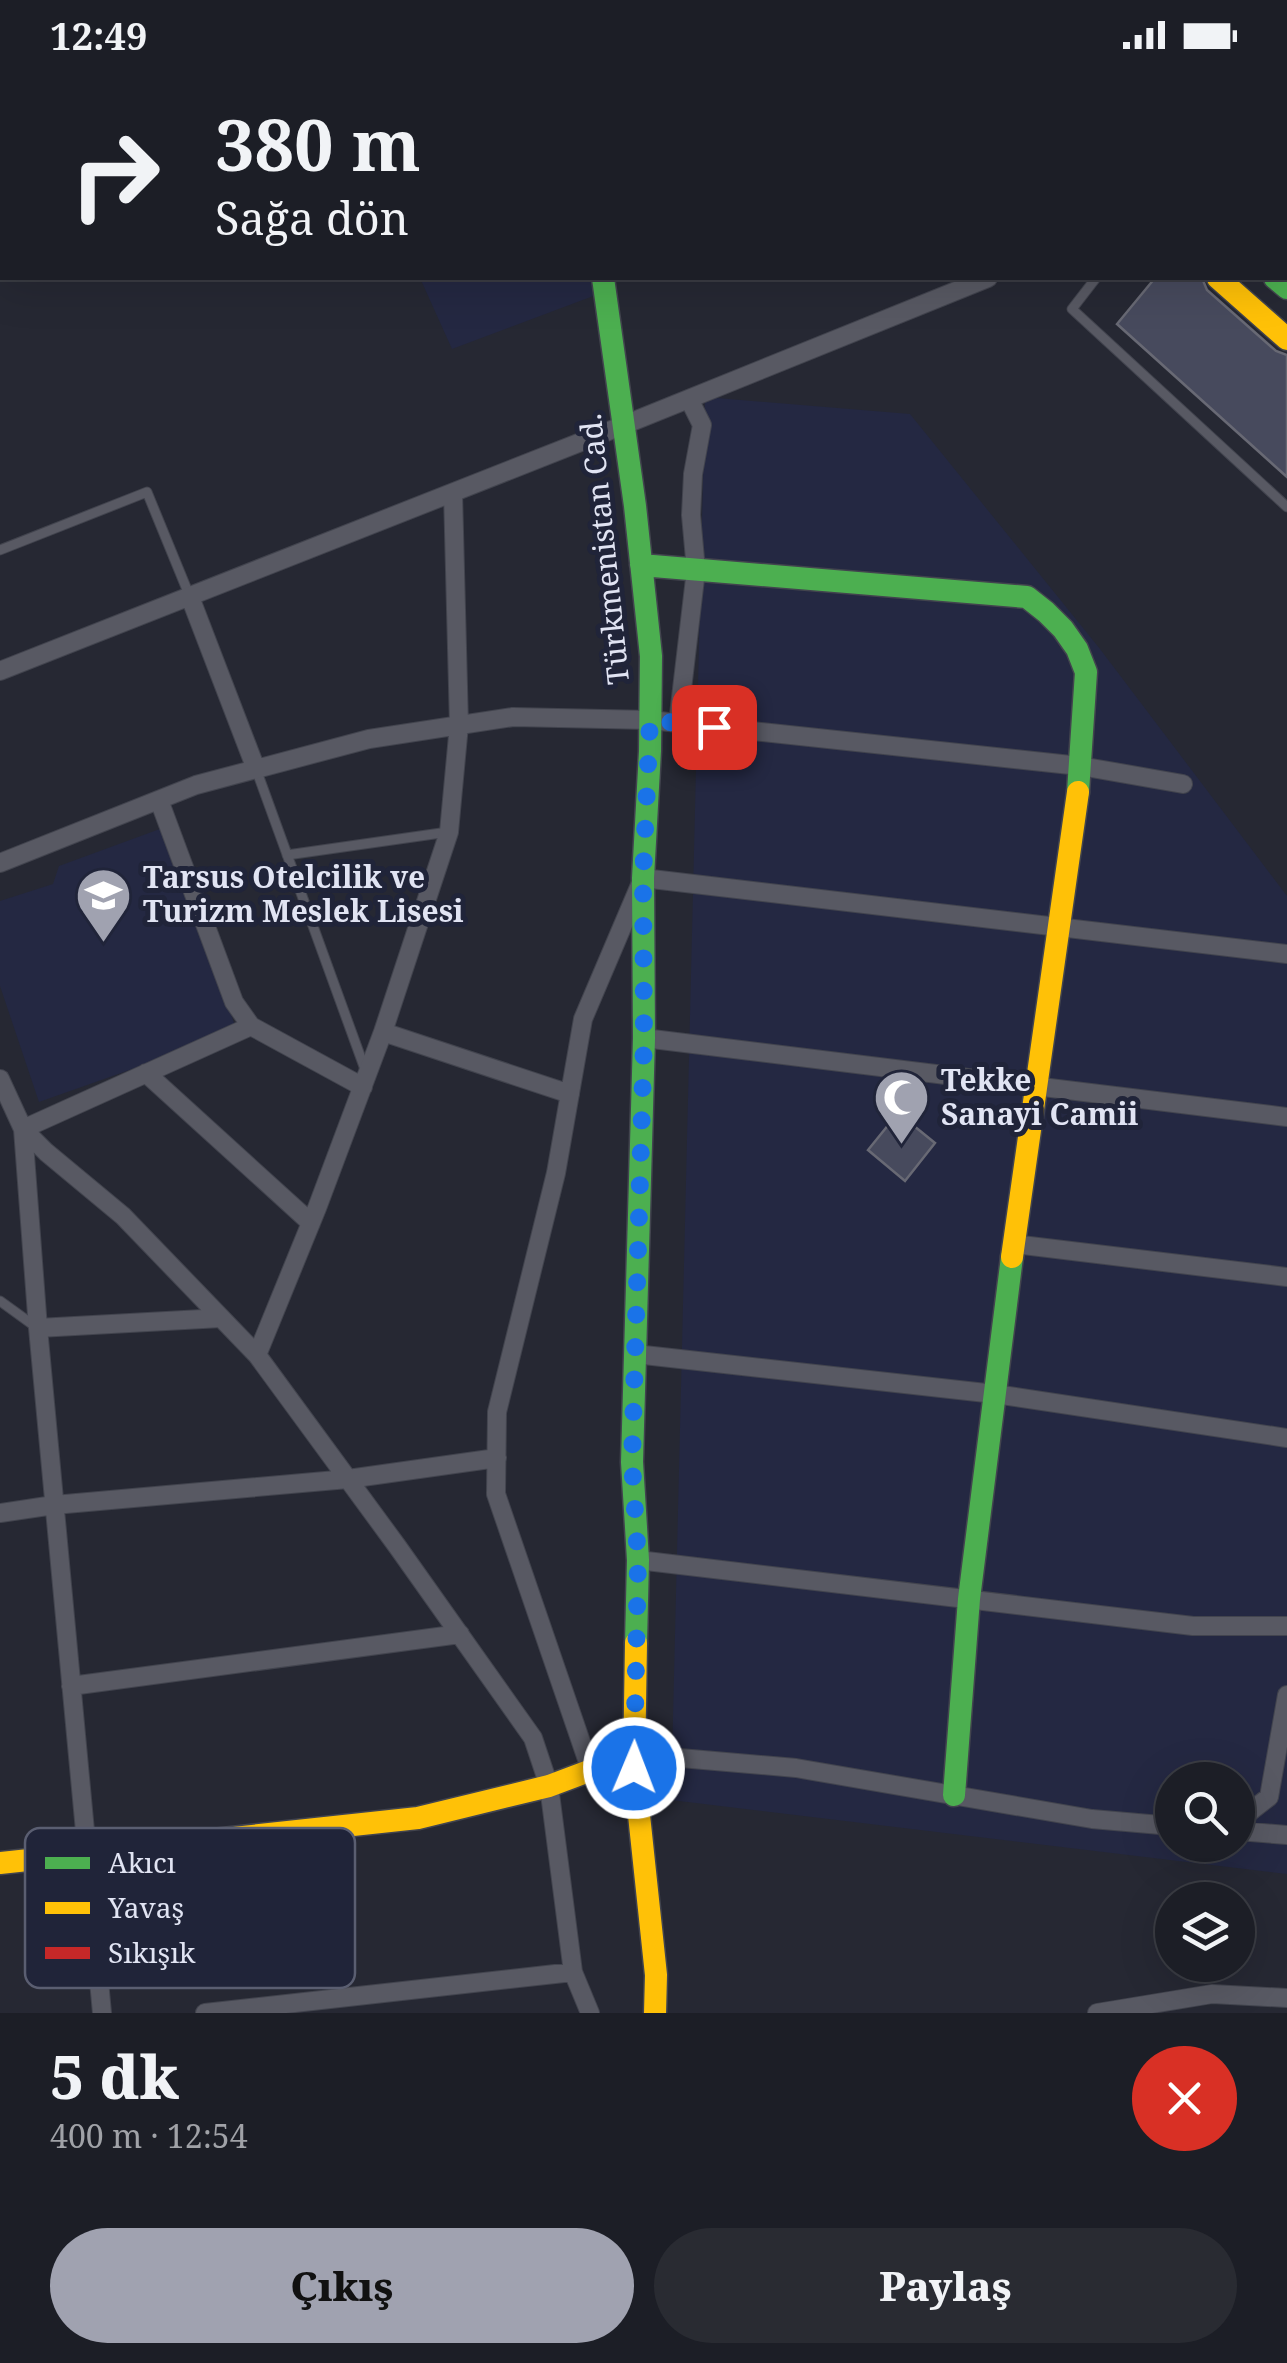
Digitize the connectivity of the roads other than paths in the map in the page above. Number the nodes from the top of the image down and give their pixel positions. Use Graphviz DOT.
graph roads {
  1 [pos="603,280"];
  2 [pos="975,280"];
  3 [pos="1094,280"];
  4 [pos="1220,280"];
  5 [pos="950,284"];
  6 [pos="1287,339"];
  7 [pos="689,399"];
  8 [pos="624,426"];
  9 [pos="453,493"];
  10 [pos="1287,507"];
  11 [pos="0,550"];
  12 [pos="641,565"];
  13 [pos="696,570"];
  14 [pos="190,597"];
  15 [pos="0,671"];
  16 [pos="650,720"];
  17 [pos="678,723"];
  18 [pos="458,725"];
  19 [pos="1080,766"];
  20 [pos="256,769"];
  21 [pos="1184,784"];
  22 [pos="159,800"];
  23 [pos="449,832"];
  24 [pos="288,854"];
  25 [pos="0,863"];
  26 [pos="643,878"];
  27 [pos="1059,926"];
  28 [pos="1287,954"];
  29 [pos="251,1026"];
  30 [pos="384,1032"];
  31 [pos="644,1038"];
  32 [pos="146,1073"];
  33 [pos="0,1079"];
  34 [pos="365,1081"];
  35 [pos="1036,1085"];
  36 [pos="570,1094"];
  37 [pos="1287,1117"];
  38 [pos="23,1129"];
  39 [pos="311,1223"];
  40 [pos="1014,1244"];
  41 [pos="1287,1276"];
  42 [pos="0,1301"];
  43 [pos="221,1318"];
  44 [pos="38,1328"];
  45 [pos="635,1354"];
  46 [pos="257,1355"];
  47 [pos="994,1394"];
  48 [pos="1287,1438"];
  49 [pos="496,1458"];
  50 [pos="348,1479"];
  51 [pos="54,1505"];
  52 [pos="0,1513"];
  53 [pos="638,1560"];
  54 [pos="969,1599"];
  55 [pos="1287,1626"];
  56 [pos="460,1634"];
  57 [pos="71,1686"];
  58 [pos="1287,1695"];
  59 [pos="634,1754"];
  60 [pos="591,1770"];
  61 [pos="549,1786"];
  62 [pos="954,1796"];
  63 [pos="1255,1808"];
  64 [pos="1155,1825"];
  65 [pos="84,1828"];
  66 [pos="326,1828"];
  67 [pos="1255,1833"];
  68 [pos="1287,1834"];
  69 [pos="25,1860"];
  70 [pos="0,1863"];
  71 [pos="574,1972"];
  72 [pos="99,1988"];
  73 [pos="1287,1998"];
  74 [pos="102,2013"];
  75 [pos="205,2013"];
  76 [pos="590,2013"];
  77 [pos="655,2013"];
  78 [pos="1098,2013"];
  1 -- 8 [label="main road, Türkmenistan Cad."];
  2 -- 5 [label="street"];
  3 -- 10 [label="lane"];
  4 -- 6 [label="main road"];
  5 -- 7 [label="street"];
  7 -- 8 [label="street"];
  7 -- 13 [label="street"];
  8 -- 9 [label="street"];
  8 -- 12 [label="main road, Türkmenistan Cad."];
  9 -- 14 [label="street"];
  9 -- 18 [label="street"];
  11 -- 14 [label="lane"];
  12 -- 13 [label="main road"];
  12 -- 16 [label="main road, Türkmenistan Cad."];
  13 -- 17 [label="street"];
  13 -- 19 [label="main road"];
  14 -- 15 [label="street"];
  14 -- 20 [label="street"];
  16 -- 17 [label="street"];
  16 -- 18 [label="street"];
  16 -- 26 [label="main road, Türkmenistan Cad."];
  17 -- 19 [label="street"];
  18 -- 20 [label="street"];
  18 -- 23 [label="street"];
  19 -- 21 [label="street"];
  19 -- 27 [label="main road"];
  20 -- 22 [label="street"];
  20 -- 24 [label="lane"];
  22 -- 25 [label="street"];
  22 -- 29 [label="street"];
  23 -- 24 [label="lane"];
  23 -- 30 [label="street"];
  24 -- 34 [label="lane"];
  26 -- 27 [label="street"];
  26 -- 31 [label="main road, Türkmenistan Cad."];
  26 -- 36 [label="street"];
  27 -- 28 [label="street"];
  27 -- 35 [label="main road"];
  29 -- 32 [label="street"];
  29 -- 34 [label="street"];
  30 -- 34 [label="street"];
  30 -- 36 [label="street"];
  31 -- 35 [label="street"];
  31 -- 45 [label="main road, Türkmenistan Cad."];
  32 -- 38 [label="street"];
  32 -- 39 [label="street"];
  33 -- 38 [label="street"];
  34 -- 39 [label="street"];
  35 -- 37 [label="street"];
  35 -- 40 [label="main road"];
  36 -- 49 [label="street"];
  38 -- 43 [label="street"];
  38 -- 44 [label="street"];
  39 -- 46 [label="street"];
  40 -- 41 [label="street"];
  40 -- 47 [label="main road"];
  42 -- 44 [label="lane"];
  43 -- 44 [label="street"];
  43 -- 46 [label="street"];
  44 -- 51 [label="street"];
  45 -- 47 [label="street"];
  45 -- 53 [label="main road, Türkmenistan Cad."];
  46 -- 50 [label="street"];
  47 -- 48 [label="street"];
  47 -- 54 [label="main road"];
  49 -- 50 [label="street"];
  49 -- 60 [label="street"];
  50 -- 51 [label="street"];
  50 -- 56 [label="street"];
  51 -- 52 [label="street"];
  51 -- 57 [label="street"];
  53 -- 54 [label="street"];
  53 -- 59 [label="main road, Türkmenistan Cad."];
  54 -- 55 [label="street"];
  54 -- 62 [label="main road"];
  56 -- 57 [label="street"];
  56 -- 61 [label="street"];
  57 -- 65 [label="street"];
  58 -- 63 [label="street"];
  59 -- 60 [label="main road"];
  59 -- 62 [label="street"];
  59 -- 77 [label="main road, Türkmenistan Cad."];
  60 -- 61 [label="main road"];
  61 -- 66 [label="main road"];
  61 -- 71 [label="street"];
  62 -- 64 [label="street"];
  67 -- 68 [label="street"];
  69 -- 70 [label="main road"];
  71 -- 75 [label="street"];
  71 -- 76 [label="street"];
  72 -- 74 [label="street"];
  73 -- 78 [label="street"];
}
